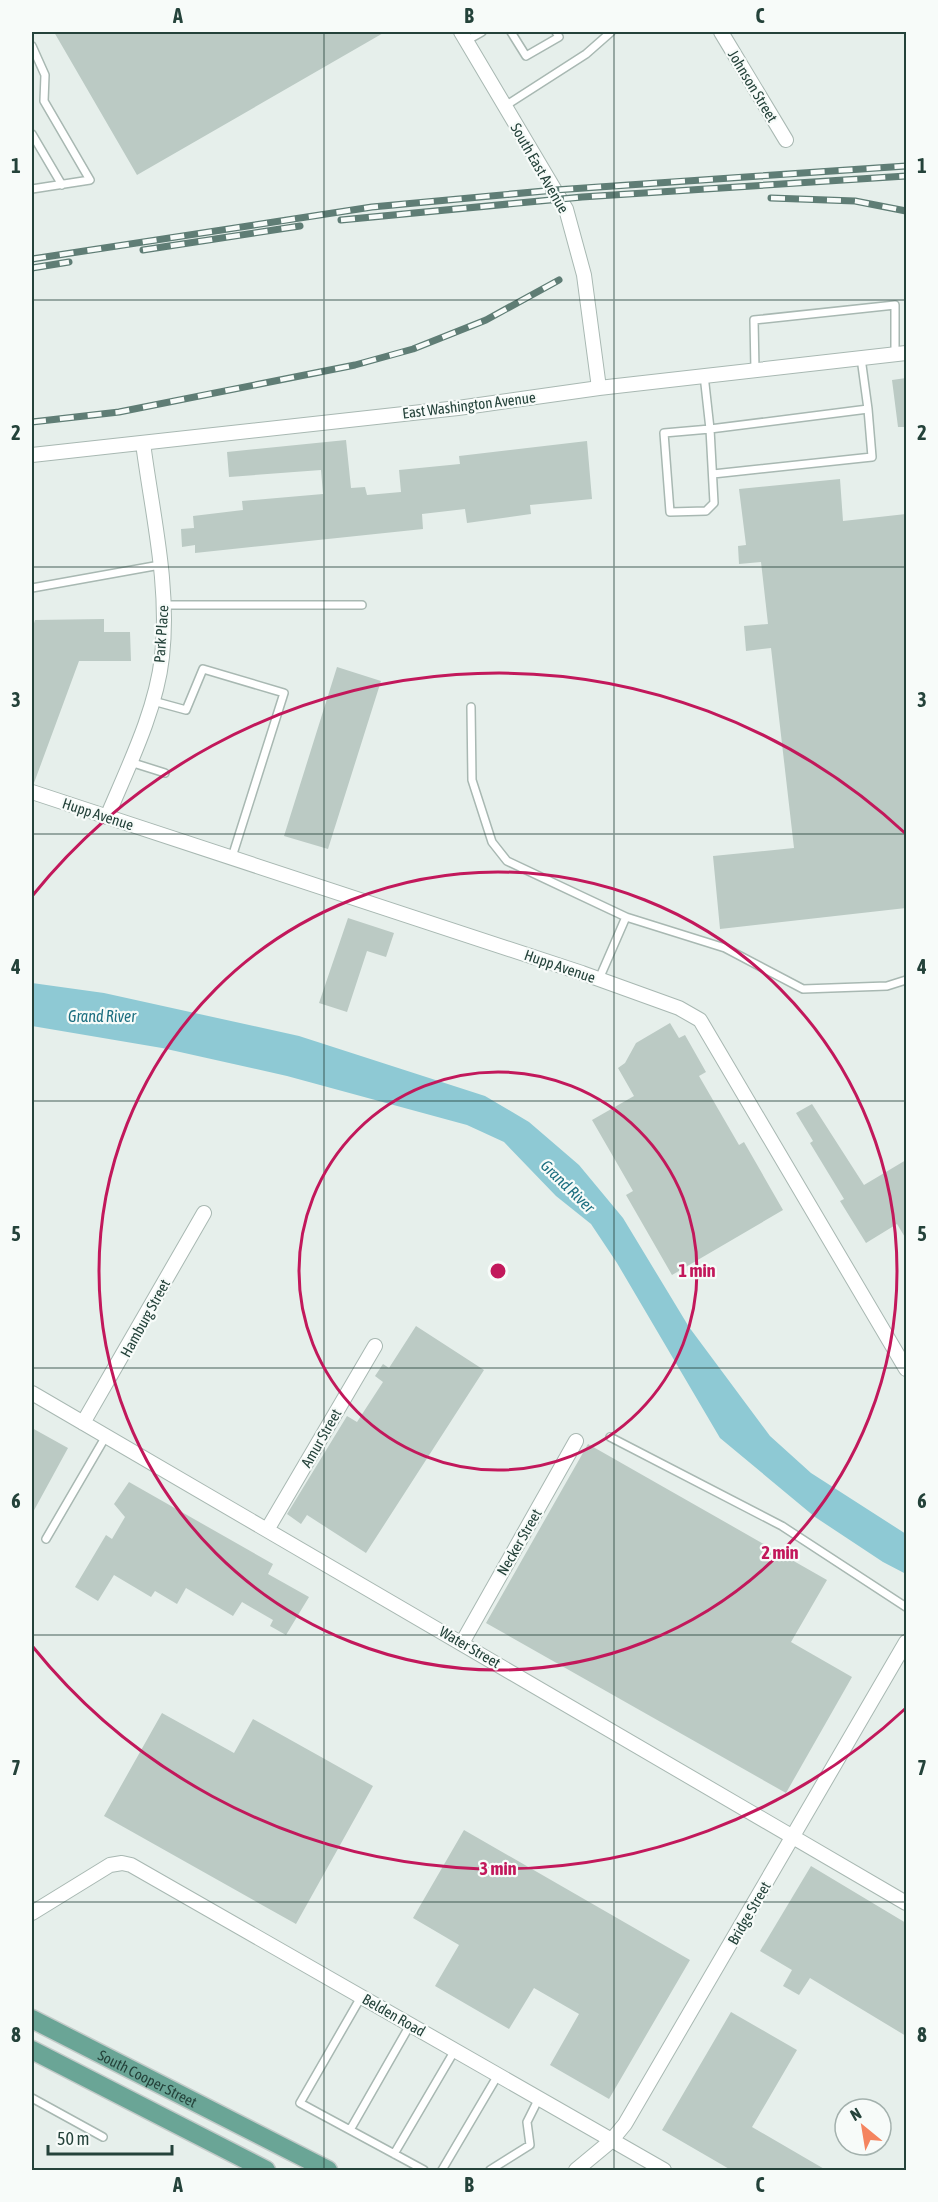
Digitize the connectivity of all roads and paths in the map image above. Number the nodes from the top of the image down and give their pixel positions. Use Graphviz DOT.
graph roads {
  1 [pos="482,32"];
  2 [pos="511,32"];
  3 [pos="556,32"];
  4 [pos="611,32"];
  5 [pos="721,32"];
  6 [pos="463,36"];
  7 [pos="32,46"];
  8 [pos="505,106"];
  9 [pos="32,134"];
  10 [pos="786,140"];
  11 [pos="62,185"];
  12 [pos="32,189"];
  13 [pos="901,354"];
  14 [pos="861,358"];
  15 [pos="755,370"];
  16 [pos="704,375"];
  17 [pos="598,388"];
  18 [pos="868,409"];
  19 [pos="710,429"];
  20 [pos="143,442"];
  21 [pos="32,455"];
  22 [pos="713,474"];
  23 [pos="160,565"];
  24 [pos="32,588"];
  25 [pos="165,605"];
  26 [pos="362,605"];
  27 [pos="152,701"];
  28 [pos="471,707"];
  29 [pos="130,762"];
  30 [pos="165,773"];
  31 [pos="32,792"];
  32 [pos="107,817"];
  33 [pos="232,857"];
  34 [pos="626,918"];
  35 [pos="599,979"];
  36 [pos="906,980"];
  37 [pos="204,1213"];
  38 [pos="375,1347"];
  39 [pos="906,1369"];
  40 [pos="32,1393"];
  41 [pos="83,1423"];
  42 [pos="106,1436"];
  43 [pos="609,1437"];
  44 [pos="576,1441"];
  45 [pos="267,1530"];
  46 [pos="46,1539"];
  47 [pos="906,1607"];
  48 [pos="906,1642"];
  49 [pos="462,1643"];
  50 [pos="795,1836"];
  51 [pos="906,1903"];
  52 [pos="32,1913"];
  53 [pos="361,1997"];
  54 [pos="32,2019"];
  55 [pos="410,2025"];
  56 [pos="32,2050"];
  57 [pos="455,2050"];
  58 [pos="498,2075"];
  59 [pos="32,2098"];
  60 [pos="539,2098"];
  61 [pos="350,2130"];
  62 [pos="104,2137"];
  63 [pos="611,2141"];
  64 [pos="394,2154"];
  65 [pos="266,2170"];
  66 [pos="328,2170"];
  67 [pos="424,2170"];
  68 [pos="442,2170"];
  69 [pos="490,2170"];
  70 [pos="576,2170"];
  71 [pos="664,2170"];
  1 -- 6 [label="lane"];
  2 -- 3 [label="lane"];
  4 -- 8 [label="lane"];
  5 -- 10 [label="street, Johnson Street"];
  6 -- 8 [label="street, South East Avenue"];
  7 -- 11 [label="lane"];
  8 -- 17 [label="street, South East Avenue"];
  9 -- 11 [label="lane"];
  11 -- 12 [label="lane"];
  13 -- 14 [label="street, East Washington Avenue"];
  13 -- 15 [label="lane"];
  14 -- 15 [label="street, East Washington Avenue"];
  14 -- 18 [label="lane"];
  15 -- 16 [label="street, East Washington Avenue"];
  16 -- 17 [label="street, East Washington Avenue"];
  16 -- 19 [label="lane"];
  17 -- 20 [label="street, East Washington Avenue"];
  18 -- 19 [label="lane"];
  18 -- 22 [label="lane"];
  19 -- 22 [label="lane"];
  19 -- 22 [label="lane"];
  20 -- 21 [label="street, East Washington Avenue"];
  20 -- 23 [label="street, Park Place"];
  23 -- 24 [label="lane"];
  23 -- 25 [label="street, Park Place"];
  25 -- 26 [label="lane"];
  25 -- 27 [label="street, Park Place"];
  27 -- 29 [label="street, Park Place"];
  27 -- 33 [label="lane"];
  28 -- 34 [label="lane"];
  29 -- 30 [label="lane"];
  29 -- 32 [label="street, Park Place"];
  31 -- 32 [label="street, Hupp Avenue"];
  32 -- 33 [label="street, Hupp Avenue"];
  33 -- 35 [label="street, Hupp Avenue"];
  34 -- 35 [label="lane"];
  34 -- 36 [label="lane"];
  35 -- 39 [label="street, Hupp Avenue"];
  37 -- 41 [label="street, Hamburg Street"];
  38 -- 45 [label="street, Amur Street"];
  40 -- 41 [label="street, Water Street"];
  41 -- 42 [label="street, Water Street"];
  42 -- 45 [label="street, Water Street"];
  42 -- 46 [label="lane"];
  43 -- 47 [label="lane"];
  44 -- 49 [label="street, Necker Street"];
  45 -- 49 [label="street, Water Street"];
  48 -- 50 [label="street, Bridge Street"];
  49 -- 50 [label="street, Water Street"];
  50 -- 51 [label="street, Water Street"];
  50 -- 63 [label="street, Bridge Street"];
  52 -- 53 [label="street, Belden Road"];
  53 -- 55 [label="street, Belden Road"];
  53 -- 61 [label="lane"];
  54 -- 66 [label="main road, South Cooper Street"];
  55 -- 57 [label="street, Belden Road"];
  55 -- 61 [label="lane"];
  56 -- 65 [label="main road, South Cooper Street"];
  57 -- 58 [label="street, Belden Road"];
  57 -- 64 [label="lane"];
  58 -- 60 [label="street, Belden Road"];
  58 -- 68 [label="lane"];
  59 -- 62 [label="lane"];
  60 -- 63 [label="street, Belden Road"];
  60 -- 69 [label="lane"];
  61 -- 64 [label="lane"];
  63 -- 70 [label="street, Bridge Street"];
  63 -- 71 [label="street, Belden Road"];
  64 -- 67 [label="lane"];
}
